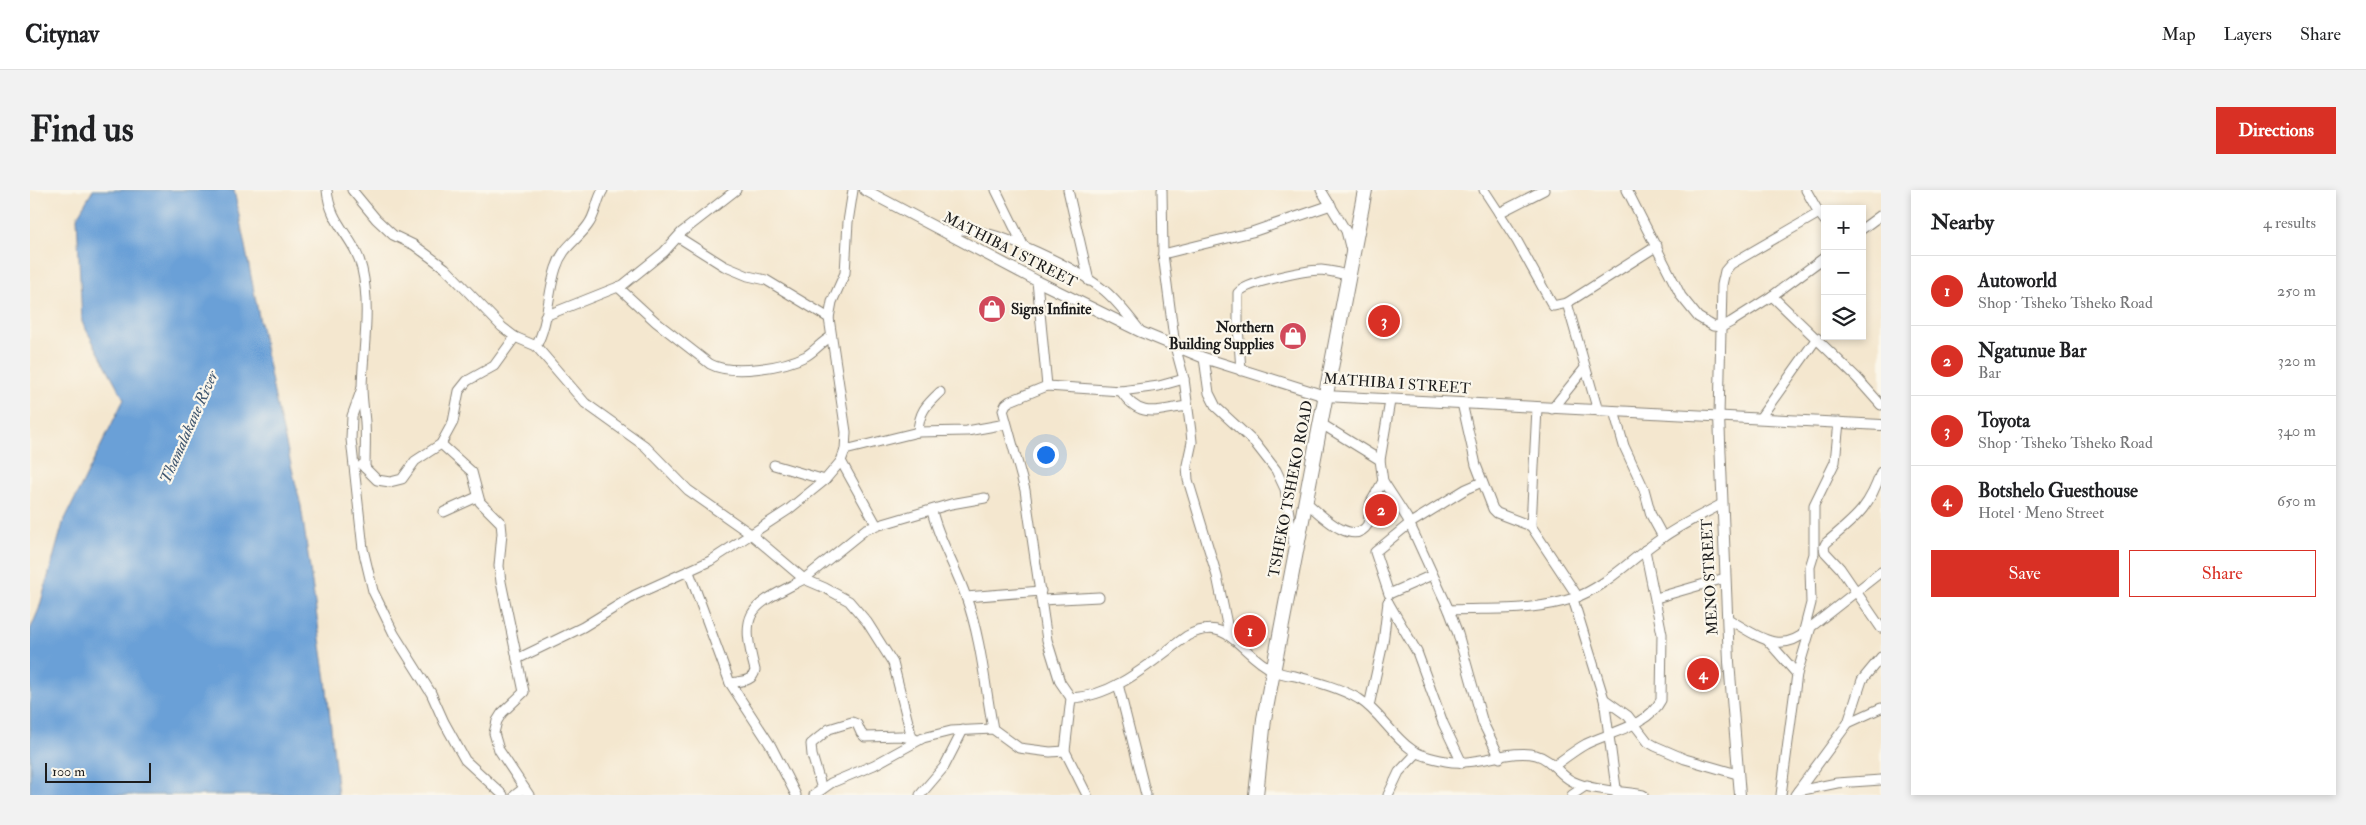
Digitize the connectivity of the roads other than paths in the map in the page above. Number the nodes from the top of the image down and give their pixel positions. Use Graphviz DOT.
graph roads {
  1 [pos="326,190"];
  2 [pos="352,190"];
  3 [pos="603,190"];
  4 [pos="736,190"];
  5 [pos="853,190"];
  6 [pos="865,190"];
  7 [pos="996,190"];
  8 [pos="1068,190"];
  9 [pos="1162,190"];
  10 [pos="1321,190"];
  11 [pos="1365,190"];
  12 [pos="1484,190"];
  13 [pos="1544,190"];
  14 [pos="1627,190"];
  15 [pos="1806,190"];
  16 [pos="1331,205"];
  17 [pos="1499,213"];
  18 [pos="1819,213"];
  19 [pos="1881,215"];
  20 [pos="1821,216"];
  21 [pos="1866,226"];
  22 [pos="950,235"];
  23 [pos="678,237"];
  24 [pos="1657,246"];
  25 [pos="1024,247"];
  26 [pos="1163,254"];
  27 [pos="1353,256"];
  28 [pos="1821,260"];
  29 [pos="1348,276"];
  30 [pos="1037,281"];
  31 [pos="1089,281"];
  32 [pos="618,287"];
  33 [pos="1772,296"];
  34 [pos="1567,303"];
  35 [pos="545,316"];
  36 [pos="829,318"];
  37 [pos="1722,327"];
  38 [pos="1141,332"];
  39 [pos="515,337"];
  40 [pos="831,337"];
  41 [pos="1817,338"];
  42 [pos="536,346"];
  43 [pos="1175,346"];
  44 [pos="1204,358"];
  45 [pos="1585,368"];
  46 [pos="1242,371"];
  47 [pos="1184,379"];
  48 [pos="1047,386"];
  49 [pos="362,388"];
  50 [pos="1121,391"];
  51 [pos="940,392"];
  52 [pos="1325,396"];
  53 [pos="1390,401"];
  54 [pos="1462,404"];
  55 [pos="1881,405"];
  56 [pos="1187,406"];
  57 [pos="1537,408"];
  58 [pos="1552,409"];
  59 [pos="1598,410"];
  60 [pos="1614,411"];
  61 [pos="1719,416"];
  62 [pos="1760,418"];
  63 [pos="1839,422"];
  64 [pos="1320,423"];
  65 [pos="1006,424"];
  66 [pos="1881,424"];
  67 [pos="918,432"];
  68 [pos="441,444"];
  69 [pos="845,450"];
  70 [pos="355,460"];
  71 [pos="1380,460"];
  72 [pos="840,461"];
  73 [pos="774,465"];
  74 [pos="365,468"];
  75 [pos="1881,472"];
  76 [pos="825,480"];
  77 [pos="1383,481"];
  78 [pos="1482,482"];
  79 [pos="477,497"];
  80 [pos="984,498"];
  81 [pos="1305,501"];
  82 [pos="1722,504"];
  83 [pos="932,511"];
  84 [pos="444,512"];
  85 [pos="1410,524"];
  86 [pos="877,526"];
  87 [pos="1531,526"];
  88 [pos="752,535"];
  89 [pos="1663,537"];
  90 [pos="1645,550"];
  91 [pos="1295,556"];
  92 [pos="689,572"];
  93 [pos="1881,572"];
  94 [pos="1432,575"];
  95 [pos="1725,578"];
  96 [pos="804,579"];
  97 [pos="1856,591"];
  98 [pos="1041,596"];
  99 [pos="966,597"];
  100 [pos="1099,597"];
  101 [pos="1388,598"];
  102 [pos="1575,598"];
  103 [pos="1656,598"];
  104 [pos="1449,610"];
  105 [pos="1728,619"];
  106 [pos="1811,627"];
  107 [pos="1881,628"];
  108 [pos="1229,634"];
  109 [pos="1803,634"];
  110 [pos="1768,641"];
  111 [pos="1881,657"];
  112 [pos="517,659"];
  113 [pos="1273,670"];
  114 [pos="1797,674"];
  115 [pos="730,684"];
  116 [pos="1118,684"];
  117 [pos="1071,698"];
  118 [pos="1604,699"];
  119 [pos="1369,706"];
  120 [pos="1881,708"];
  121 [pos="1848,723"];
  122 [pos="1635,725"];
  123 [pos="993,729"];
  124 [pos="963,730"];
  125 [pos="1608,734"];
  126 [pos="916,739"];
  127 [pos="1065,751"];
  128 [pos="1417,753"];
  129 [pos="1500,758"];
  130 [pos="1462,763"];
  131 [pos="1554,766"];
  132 [pos="1737,774"];
  133 [pos="1881,780"];
  134 [pos="1587,785"];
  135 [pos="526,791"];
  136 [pos="818,792"];
  137 [pos="1617,793"];
  138 [pos="1796,793"];
  139 [pos="504,795"];
  140 [pos="515,795"];
  141 [pos="796,795"];
  142 [pos="920,795"];
  143 [pos="1088,795"];
  144 [pos="1146,795"];
  145 [pos="1256,795"];
  146 [pos="1388,795"];
  147 [pos="1572,795"];
  148 [pos="1643,795"];
  149 [pos="1740,795"];
  150 [pos="1782,795"];
  1 -- 49 [label="street"];
  2 -- 39 [label="street"];
  3 -- 35 [label="street"];
  4 -- 23 [label="street"];
  5 -- 36 [label="street"];
  6 -- 22 [label="street, MATHIBA I STREET"];
  7 -- 25 [label="street"];
  8 -- 31 [label="street"];
  9 -- 26 [label="street"];
  10 -- 16 [label="street"];
  11 -- 27 [label="highway, TSHEKO TSHEKO ROAD"];
  12 -- 17 [label="street"];
  13 -- 17 [label="street"];
  14 -- 24 [label="street"];
  15 -- 18 [label="street"];
  16 -- 26 [label="street"];
  16 -- 27 [label="street"];
  17 -- 34 [label="street"];
  18 -- 20 [label="street"];
  18 -- 37 [label="street"];
  19 -- 21 [label="street"];
  22 -- 25 [label="street"];
  22 -- 30 [label="street, MATHIBA I STREET"];
  23 -- 32 [label="street"];
  23 -- 36 [label="street"];
  24 -- 34 [label="street"];
  24 -- 37 [label="street"];
  25 -- 31 [label="street"];
  26 -- 43 [label="street"];
  27 -- 29 [label="highway, TSHEKO TSHEKO ROAD"];
  28 -- 33 [label="street"];
  29 -- 46 [label="street"];
  29 -- 52 [label="highway, TSHEKO TSHEKO ROAD"];
  30 -- 38 [label="street, MATHIBA I STREET"];
  30 -- 48 [label="street"];
  31 -- 38 [label="street"];
  32 -- 35 [label="street"];
  32 -- 40 [label="street"];
  33 -- 37 [label="street"];
  33 -- 41 [label="street"];
  34 -- 45 [label="street"];
  35 -- 42 [label="street"];
  36 -- 40 [label="street"];
  37 -- 61 [label="street"];
  38 -- 43 [label="street, MATHIBA I STREET"];
  39 -- 42 [label="street"];
  39 -- 68 [label="street"];
  40 -- 69 [label="street"];
  41 -- 55 [label="street"];
  41 -- 62 [label="street"];
  42 -- 88 [label="street"];
  43 -- 44 [label="street, MATHIBA I STREET"];
  43 -- 47 [label="street"];
  44 -- 46 [label="street, MATHIBA I STREET"];
  44 -- 91 [label="street"];
  45 -- 58 [label="street"];
  45 -- 59 [label="street"];
  46 -- 52 [label="street, MATHIBA I STREET"];
  47 -- 50 [label="street"];
  47 -- 56 [label="street"];
  48 -- 50 [label="street"];
  48 -- 65 [label="street"];
  49 -- 70 [label="street"];
  49 -- 74 [label="street"];
  50 -- 56 [label="street"];
  51 -- 67 [label="street"];
  52 -- 53 [label="street, MATHIBA I STREET"];
  52 -- 64 [label="highway, TSHEKO TSHEKO ROAD"];
  53 -- 54 [label="street, MATHIBA I STREET"];
  53 -- 71 [label="street"];
  54 -- 57 [label="street, MATHIBA I STREET"];
  54 -- 78 [label="street"];
  56 -- 108 [label="street"];
  57 -- 58 [label="street, MATHIBA I STREET"];
  57 -- 87 [label="street"];
  58 -- 59 [label="street, MATHIBA I STREET"];
  59 -- 60 [label="street, MATHIBA I STREET"];
  60 -- 61 [label="street, MATHIBA I STREET"];
  60 -- 89 [label="street"];
  61 -- 62 [label="street, MATHIBA I STREET"];
  61 -- 82 [label="street, MENO STREET"];
  62 -- 63 [label="street, MATHIBA I STREET"];
  63 -- 66 [label="street, MATHIBA I STREET"];
  63 -- 109 [label="street"];
  64 -- 71 [label="street"];
  64 -- 81 [label="highway, TSHEKO TSHEKO ROAD"];
  65 -- 67 [label="street"];
  65 -- 98 [label="street"];
  67 -- 69 [label="street"];
  68 -- 74 [label="street"];
  68 -- 79 [label="street"];
  69 -- 72 [label="street"];
  70 -- 74 [label="street"];
  70 -- 139 [label="street"];
  71 -- 77 [label="street"];
  72 -- 76 [label="street"];
  72 -- 86 [label="street"];
  73 -- 76 [label="street"];
  75 -- 97 [label="street"];
  76 -- 88 [label="street"];
  77 -- 81 [label="street"];
  77 -- 85 [label="street"];
  78 -- 85 [label="street"];
  78 -- 87 [label="street"];
  79 -- 84 [label="street"];
  79 -- 112 [label="street"];
  80 -- 83 [label="street"];
  81 -- 91 [label="highway, TSHEKO TSHEKO ROAD"];
  82 -- 89 [label="street"];
  82 -- 95 [label="street, MENO STREET"];
  83 -- 86 [label="street"];
  83 -- 99 [label="street"];
  85 -- 94 [label="street"];
  85 -- 101 [label="street"];
  86 -- 96 [label="street"];
  87 -- 102 [label="street"];
  88 -- 92 [label="street"];
  88 -- 96 [label="street"];
  89 -- 90 [label="street"];
  90 -- 102 [label="street"];
  90 -- 103 [label="street"];
  91 -- 113 [label="highway, TSHEKO TSHEKO ROAD"];
  92 -- 112 [label="street"];
  92 -- 115 [label="street"];
  93 -- 97 [label="street"];
  94 -- 101 [label="street"];
  94 -- 104 [label="street"];
  95 -- 103 [label="street"];
  95 -- 105 [label="street, MENO STREET"];
  96 -- 115 [label="street"];
  96 -- 126 [label="street"];
  97 -- 106 [label="street"];
  97 -- 107 [label="street"];
  98 -- 99 [label="street"];
  98 -- 100 [label="street"];
  98 -- 117 [label="street"];
  99 -- 123 [label="street"];
  101 -- 119 [label="street"];
  101 -- 130 [label="street"];
  102 -- 104 [label="street"];
  102 -- 118 [label="street"];
  103 -- 122 [label="street"];
  104 -- 129 [label="street"];
  105 -- 110 [label="street"];
  105 -- 132 [label="street, MENO STREET"];
  106 -- 109 [label="street"];
  106 -- 114 [label="street"];
  108 -- 113 [label="street"];
  108 -- 116 [label="street"];
  109 -- 110 [label="street"];
  110 -- 114 [label="street"];
  111 -- 121 [label="street"];
  112 -- 135 [label="street"];
  113 -- 119 [label="street"];
  113 -- 145 [label="highway, TSHEKO TSHEKO ROAD"];
  114 -- 150 [label="street"];
  115 -- 141 [label="street"];
  116 -- 117 [label="street"];
  116 -- 144 [label="street"];
  117 -- 127 [label="street"];
  118 -- 122 [label="street"];
  118 -- 125 [label="street"];
  119 -- 128 [label="street"];
  120 -- 121 [label="street"];
  121 -- 138 [label="street"];
  122 -- 125 [label="street"];
  122 -- 132 [label="street"];
  123 -- 124 [label="street"];
  123 -- 127 [label="street"];
  124 -- 126 [label="street"];
  124 -- 142 [label="street"];
  125 -- 131 [label="street"];
  125 -- 137 [label="street"];
  126 -- 136 [label="street"];
  126 -- 136 [label="street"];
  127 -- 143 [label="street"];
  128 -- 130 [label="street"];
  128 -- 146 [label="street"];
  129 -- 130 [label="street"];
  129 -- 131 [label="street"];
  131 -- 134 [label="street"];
  132 -- 149 [label="street, MENO STREET"];
  133 -- 138 [label="street"];
  134 -- 137 [label="street"];
  134 -- 147 [label="street"];
  135 -- 140 [label="street"];
  137 -- 148 [label="street"];
}
